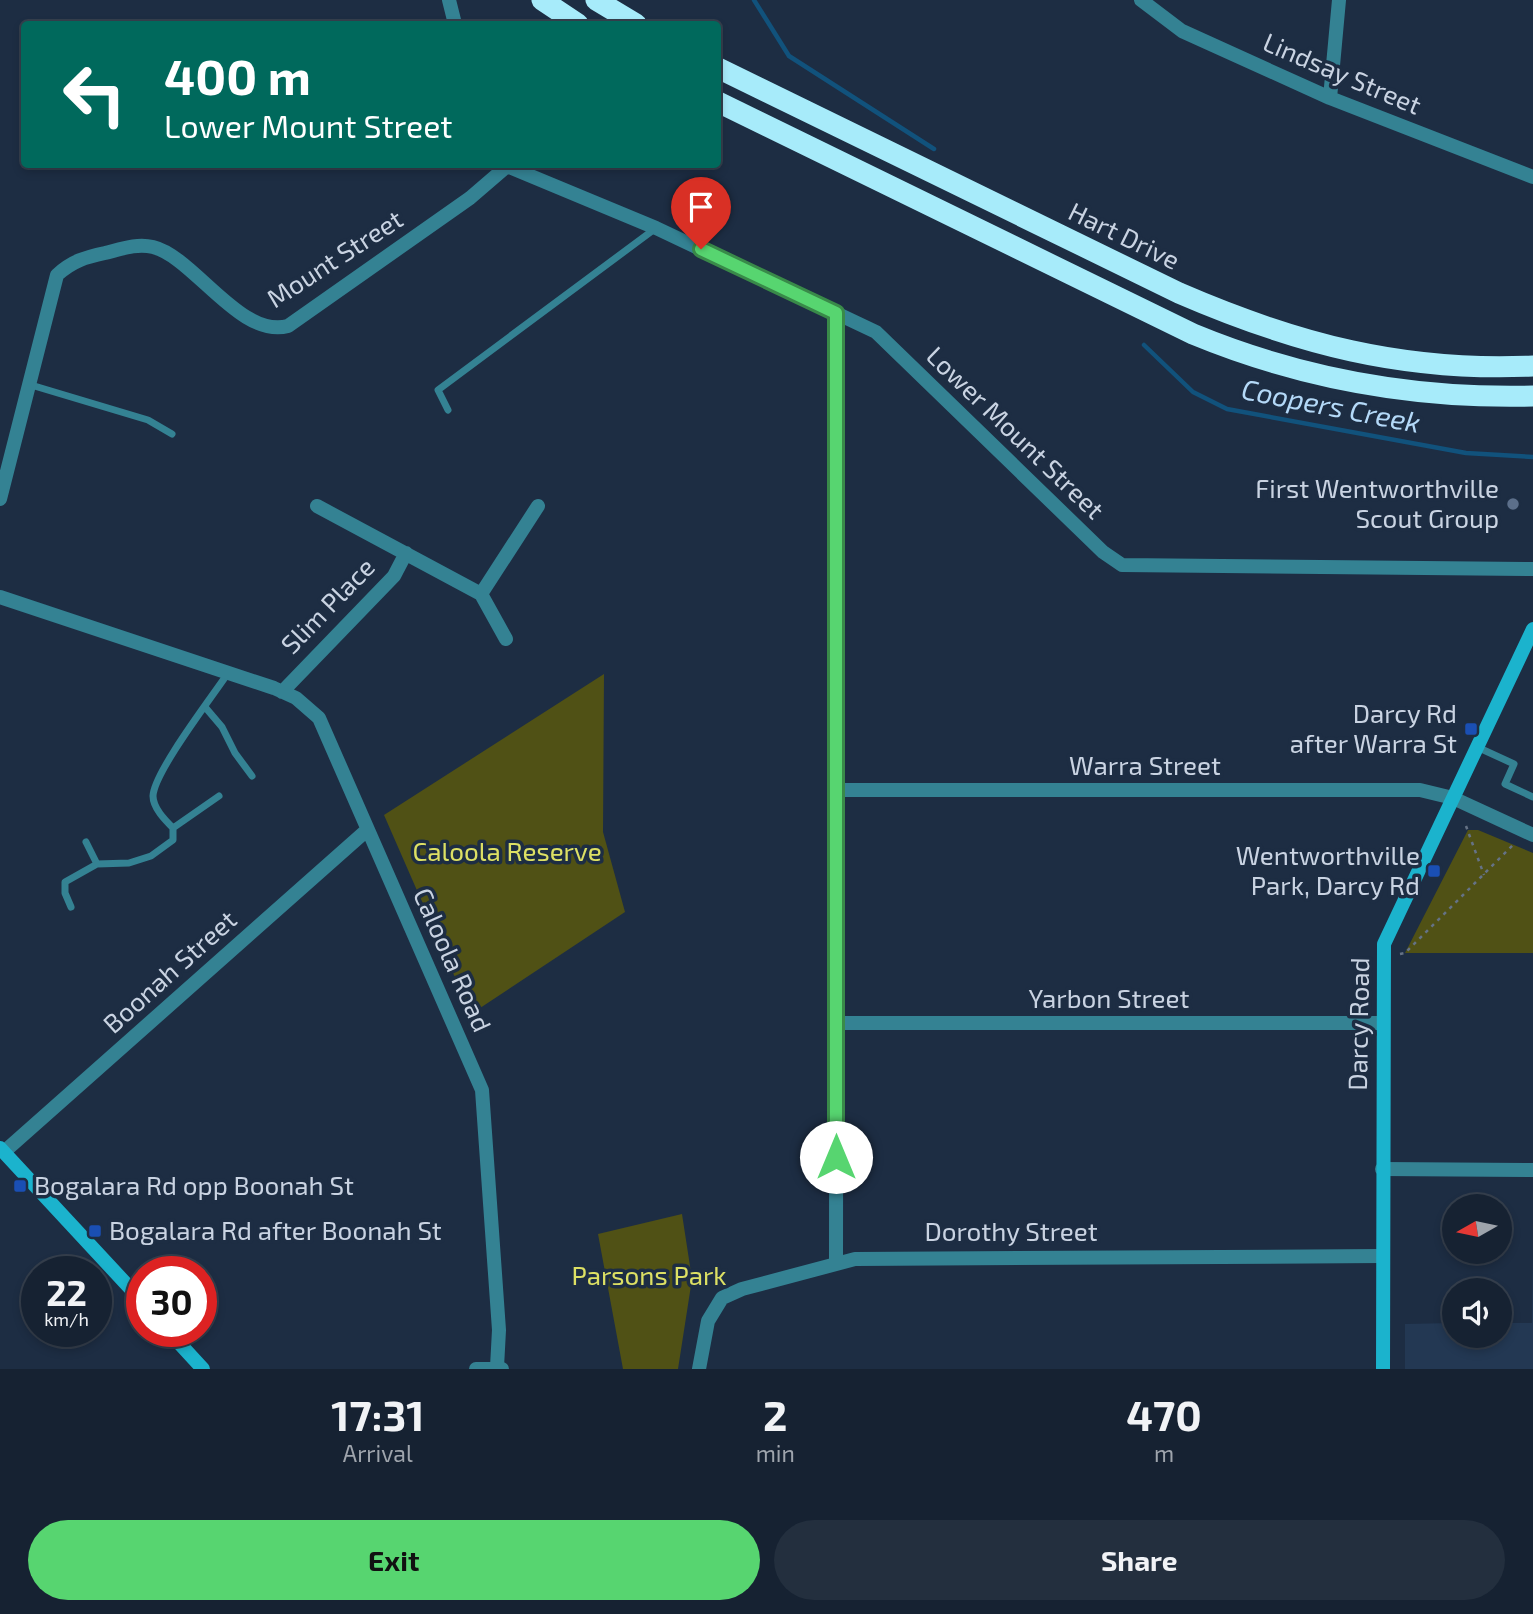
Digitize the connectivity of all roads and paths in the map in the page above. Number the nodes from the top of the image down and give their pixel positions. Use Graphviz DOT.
graph roads {
  1 [pos="449,0"];
  2 [pos="542,0"];
  3 [pos="596,0"];
  4 [pos="1141,0"];
  5 [pos="1339,0"];
  6 [pos="454,21"];
  7 [pos="574,21"];
  8 [pos="631,21"];
  9 [pos="721,69"];
  10 [pos="1329,98"];
  11 [pos="721,103"];
  12 [pos="502,168"];
  13 [pos="509,168"];
  14 [pos="1533,177"];
  15 [pos="656,228"];
  16 [pos="836,313"];
  17 [pos="1533,366"];
  18 [pos="31,385"];
  19 [pos="1533,396"];
  20 [pos="447,410"];
  21 [pos="172,434"];
  22 [pos="0,499"];
  23 [pos="317,506"];
  24 [pos="538,506"];
  25 [pos="405,553"];
  26 [pos="1533,569"];
  27 [pos="481,594"];
  28 [pos="0,597"];
  29 [pos="1531,638"];
  30 [pos="506,639"];
  31 [pos="228,673"];
  32 [pos="282,692"];
  33 [pos="205,707"];
  34 [pos="1477,747"];
  35 [pos="252,776"];
  36 [pos="835,790"];
  37 [pos="219,796"];
  38 [pos="1533,797"];
  39 [pos="1453,798"];
  40 [pos="1466,826"];
  41 [pos="173,828"];
  42 [pos="368,830"];
  43 [pos="1533,835"];
  44 [pos="86,842"];
  45 [pos="1517,842"];
  46 [pos="97,864"];
  47 [pos="1484,875"];
  48 [pos="71,907"];
  49 [pos="1400,954"];
  50 [pos="835,1023"];
  51 [pos="1382,1023"];
  52 [pos="2,1149"];
  53 [pos="1382,1169"];
  54 [pos="1533,1170"];
  55 [pos="1382,1256"];
  56 [pos="836,1263"];
  57 [pos="126,1284"];
  58 [pos="183,1347"];
  59 [pos="499,1368"];
  60 [pos="203,1369"];
  61 [pos="476,1369"];
  62 [pos="699,1369"];
  63 [pos="1383,1369"];
  1 -- 6 [label="street"];
  2 -- 7 [label="highway"];
  3 -- 8 [label="highway"];
  4 -- 10 [label="street, Lindsay Street"];
  5 -- 10 [label="street"];
  9 -- 17 [label="highway, Hart Drive"];
  10 -- 14 [label="street, Lindsay Street"];
  11 -- 19 [label="highway"];
  12 -- 18 [label="street, Mount Street"];
  13 -- 15 [label="street, Lower Mount Street"];
  15 -- 16 [label="street, Lower Mount Street"];
  15 -- 20 [label="lane"];
  16 -- 26 [label="street, Lower Mount Street"];
  16 -- 36 [label="street"];
  18 -- 21 [label="lane"];
  18 -- 22 [label="street, Mount Street"];
  23 -- 25 [label="street, Slim Place"];
  24 -- 27 [label="street"];
  25 -- 27 [label="street, Slim Place"];
  25 -- 32 [label="street, Slim Place"];
  27 -- 30 [label="street"];
  28 -- 31 [label="street, Caloola Road"];
  29 -- 34 [label="street, Darcy Road"];
  31 -- 32 [label="street, Caloola Road"];
  31 -- 33 [label="lane"];
  32 -- 42 [label="street, Caloola Road"];
  33 -- 35 [label="lane"];
  33 -- 41 [label="lane"];
  34 -- 38 [label="lane"];
  34 -- 39 [label="street, Darcy Road"];
  36 -- 39 [label="street, Warra Street"];
  36 -- 50 [label="street"];
  37 -- 41 [label="lane"];
  39 -- 43 [label="street, Warra Street"];
  39 -- 51 [label="street, Darcy Road"];
  40 -- 47 [label="path"];
  41 -- 46 [label="lane"];
  42 -- 52 [label="street, Boonah Street"];
  42 -- 59 [label="street, Caloola Road"];
  44 -- 46 [label="lane"];
  45 -- 47 [label="path"];
  46 -- 48 [label="lane"];
  47 -- 49 [label="path"];
  50 -- 51 [label="street, Yarbon Street"];
  50 -- 56 [label="street"];
  51 -- 53 [label="street, Darcy Road"];
  52 -- 57 [label="street"];
  53 -- 54 [label="street"];
  53 -- 55 [label="street, Darcy Road"];
  55 -- 56 [label="street, Dorothy Street"];
  55 -- 63 [label="street, Darcy Road"];
  56 -- 62 [label="street, Dorothy Street"];
  58 -- 60 [label="street"];
  59 -- 61 [label="street"];
}
